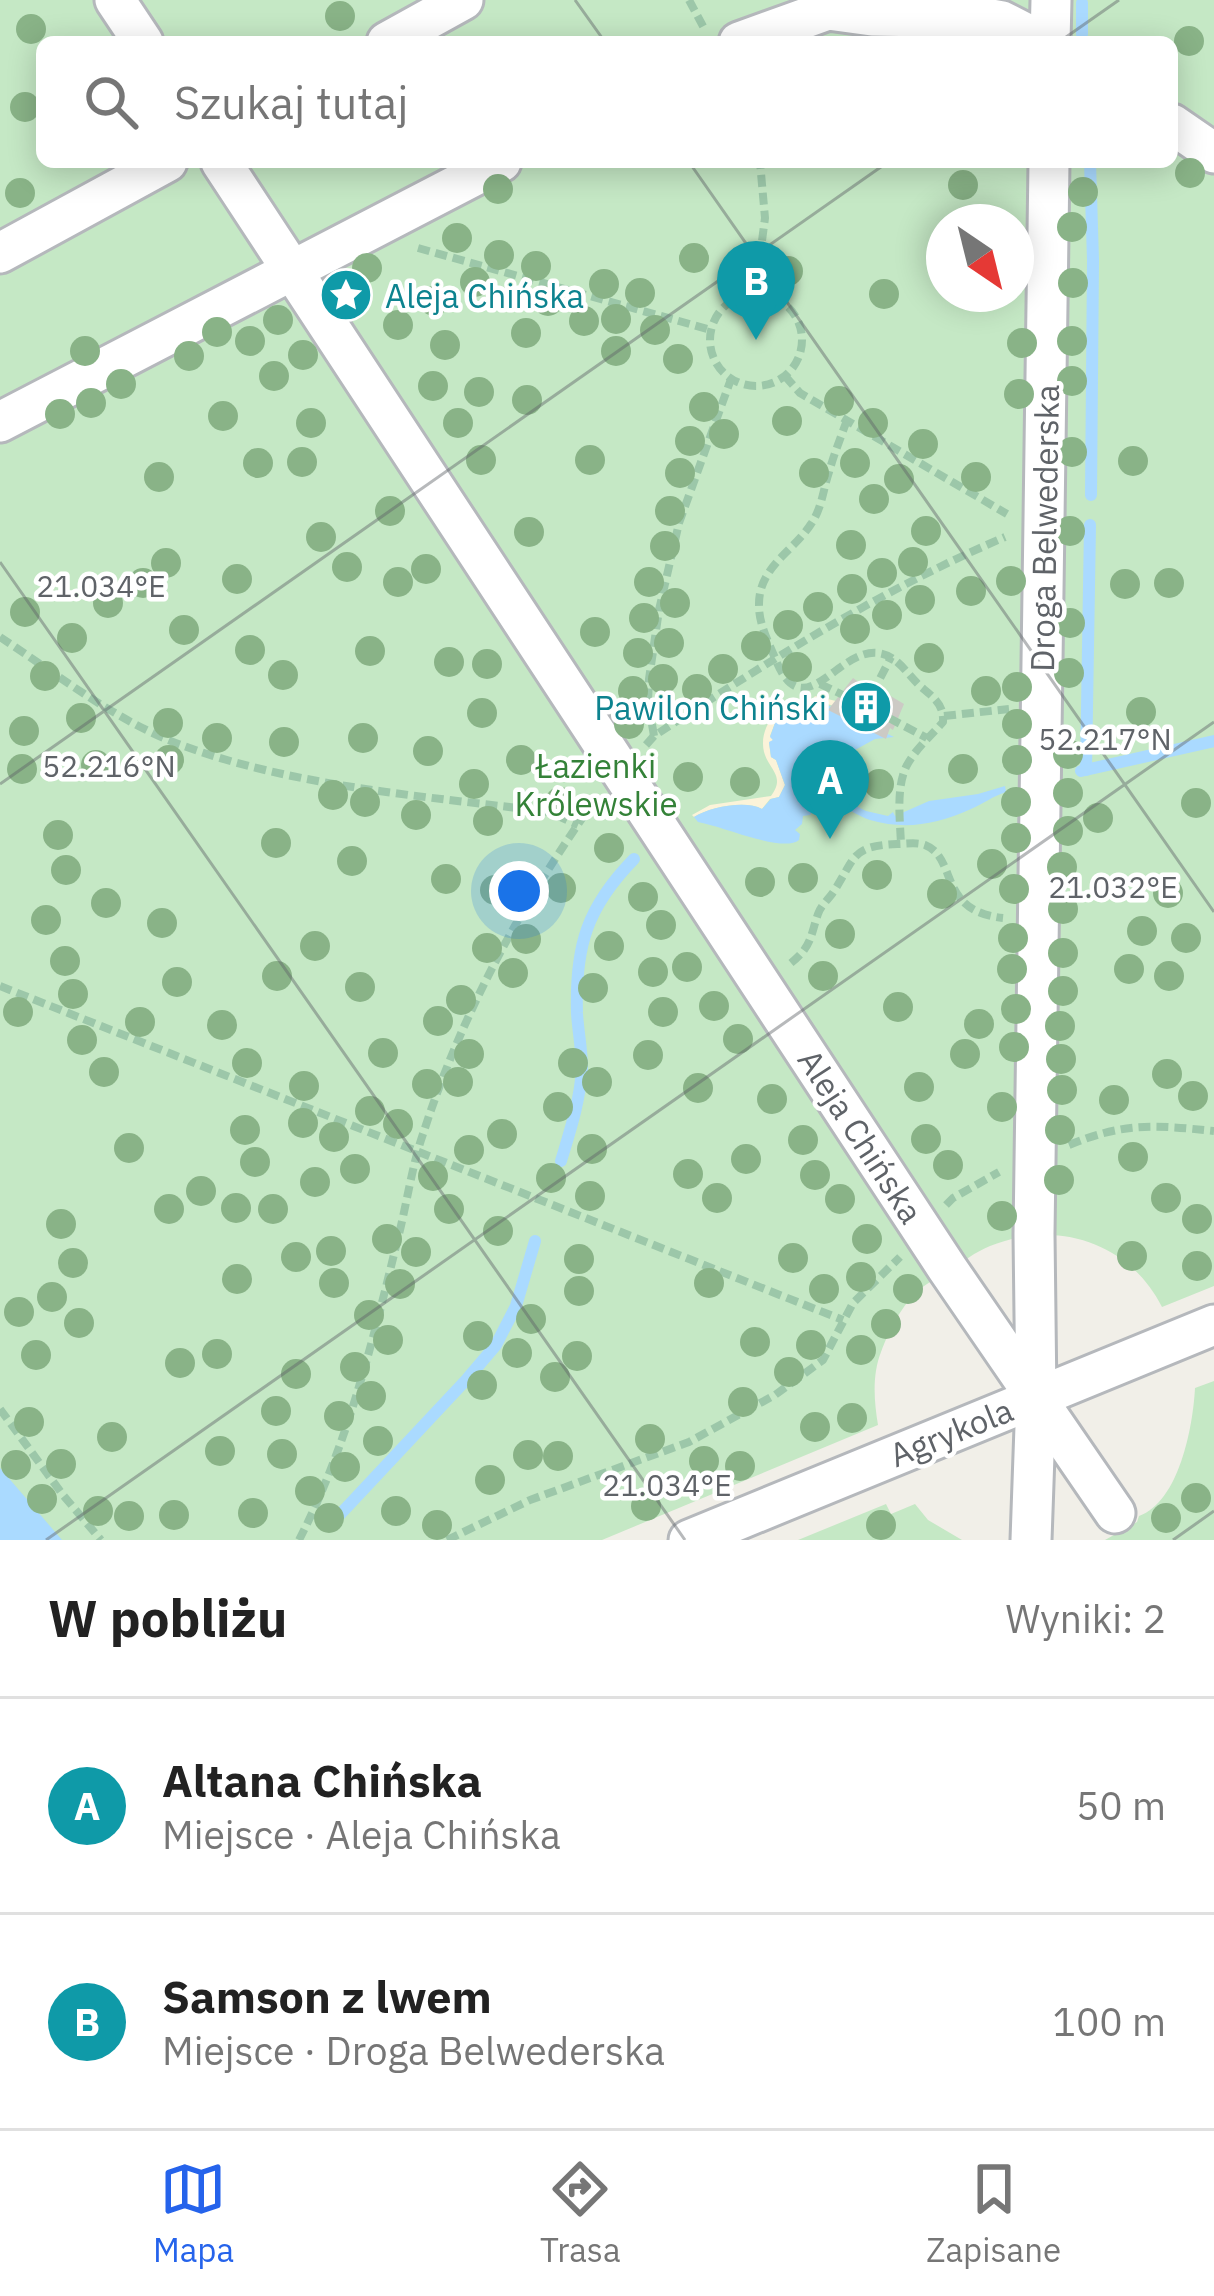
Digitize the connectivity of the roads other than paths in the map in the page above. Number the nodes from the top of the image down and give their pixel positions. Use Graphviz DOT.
graph roads {
  1 [pos="115,0"];
  2 [pos="464,0"];
  3 [pos="1052,0"];
  4 [pos="138,36"];
  5 [pos="398,36"];
  6 [pos="756,36"];
  7 [pos="1034,36"];
  8 [pos="1048,36"];
  9 [pos="1178,128"];
  10 [pos="1214,153"];
  11 [pos="156,168"];
  12 [pos="225,168"];
  13 [pos="489,168"];
  14 [pos="1048,168"];
  15 [pos="0,253"];
  16 [pos="292,270"];
  17 [pos="0,422"];
  18 [pos="1214,1325"];
  19 [pos="1036,1398"];
  20 [pos="1115,1513"];
  21 [pos="689,1540"];
  22 [pos="1030,1540"];
  1 -- 4 [label="street"];
  2 -- 5 [label="street"];
  3 -- 8 [label="street"];
  6 -- 7 [label="street"];
  9 -- 10 [label="street"];
  11 -- 15 [label="street"];
  12 -- 16 [label="street, Aleja Chińska"];
  13 -- 16 [label="street"];
  14 -- 19 [label="street, Droga Belwederska"];
  16 -- 17 [label="street"];
  16 -- 19 [label="street, Aleja Chińska"];
  18 -- 19 [label="street, Agrykola"];
  19 -- 20 [label="street, Aleja Chińska"];
  19 -- 21 [label="street, Agrykola"];
  19 -- 22 [label="street, Droga Belwederska"];
}
